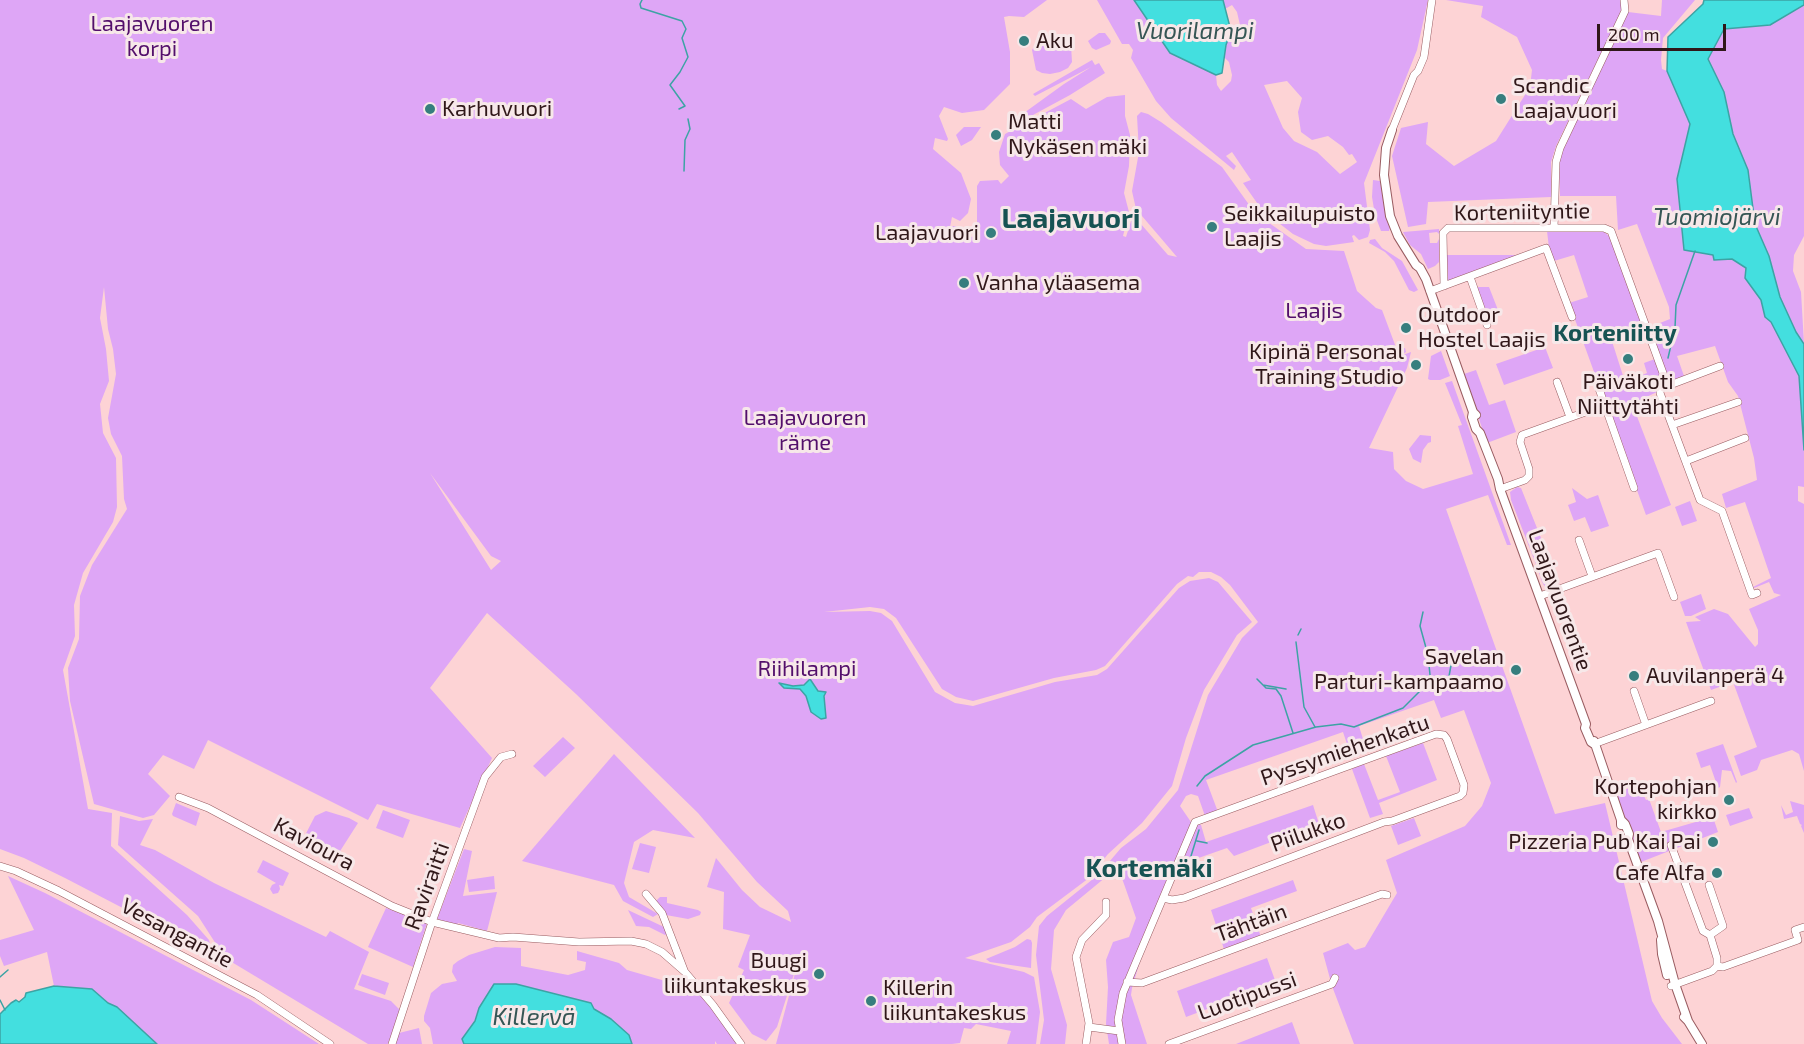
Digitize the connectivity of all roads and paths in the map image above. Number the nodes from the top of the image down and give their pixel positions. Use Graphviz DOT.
graph roads {
  1 [pos="1432,0"];
  2 [pos="1624,0"];
  3 [pos="1392,130"];
  4 [pos="1554,228"];
  5 [pos="1416,265"];
  6 [pos="1470,277"];
  7 [pos="1444,286"];
  8 [pos="1430,291"];
  9 [pos="1438,316"];
  10 [pos="1572,317"];
  11 [pos="1487,325"];
  12 [pos="1720,366"];
  13 [pos="1557,382"];
  14 [pos="1662,382"];
  15 [pos="1598,386"];
  16 [pos="1738,402"];
  17 [pos="1605,405"];
  18 [pos="1570,417"];
  19 [pos="1672,425"];
  20 [pos="1745,438"];
  21 [pos="1686,461"];
  22 [pos="1635,488"];
  23 [pos="1500,489"];
  24 [pos="1579,540"];
  25 [pos="1592,576"];
  26 [pos="1756,593"];
  27 [pos="1540,596"];
  28 [pos="1674,597"];
  29 [pos="1634,691"];
  30 [pos="1711,701"];
  31 [pos="1646,725"];
  32 [pos="1594,744"];
  33 [pos="512,754"];
  34 [pos="1463,793"];
  35 [pos="179,797"];
  36 [pos="1671,845"];
  37 [pos="0,866"];
  38 [pos="1708,885"];
  39 [pos="646,894"];
  40 [pos="1387,895"];
  41 [pos="1163,897"];
  42 [pos="1106,902"];
  43 [pos="432,922"];
  44 [pos="1804,927"];
  45 [pos="1710,935"];
  46 [pos="1717,966"];
  47 [pos="685,972"];
  48 [pos="1335,978"];
  49 [pos="1127,982"];
  50 [pos="1673,985"];
  51 [pos="1089,1028"];
  52 [pos="1119,1031"];
  53 [pos="330,1044"];
  54 [pos="392,1044"];
  55 [pos="741,1044"];
  56 [pos="1086,1044"];
  57 [pos="1122,1044"];
  58 [pos="1169,1044"];
  59 [pos="1702,1044"];
  1 -- 3 [label="street, Laajavuorentie"];
  2 -- 4 [label="street"];
  3 -- 5 [label="main road, Laajavuorentie"];
  4 -- 7 [label="street, Korteniityntie"];
  4 -- 14 [label="street, Korteniityntie"];
  5 -- 8 [label="main road, Laajavuorentie"];
  5 -- 9 [label="main road, Laajavuorentie"];
  6 -- 7 [label="street"];
  6 -- 10 [label="street"];
  6 -- 11 [label="street"];
  7 -- 8 [label="street"];
  8 -- 9 [label="main road, Laajavuorentie"];
  9 -- 23 [label="main road, Laajavuorentie"];
  12 -- 14 [label="street"];
  13 -- 18 [label="street"];
  14 -- 19 [label="street, Korteniityntie"];
  15 -- 17 [label="street"];
  16 -- 19 [label="street"];
  17 -- 18 [label="street"];
  17 -- 22 [label="street"];
  18 -- 23 [label="street"];
  19 -- 21 [label="street, Korteniityntie"];
  20 -- 21 [label="street"];
  21 -- 26 [label="street, Korteniityntie"];
  23 -- 27 [label="main road, Laajavuorentie"];
  24 -- 25 [label="street"];
  25 -- 27 [label="street"];
  25 -- 28 [label="street"];
  27 -- 32 [label="main road, Laajavuorentie"];
  29 -- 31 [label="street"];
  30 -- 31 [label="street"];
  31 -- 32 [label="street"];
  32 -- 50 [label="main road, Laajavuorentie"];
  33 -- 43 [label="street, Raviraitti"];
  34 -- 41 [label="street, Piilukko"];
  34 -- 41 [label="street, Pyssymiehenkatu"];
  35 -- 43 [label="street, Kavioura"];
  36 -- 45 [label="street"];
  37 -- 53 [label="street, Vesangantie"];
  38 -- 45 [label="street"];
  39 -- 47 [label="street"];
  40 -- 49 [label="street, Tähtäin"];
  41 -- 49 [label="street, Pyssymiehenkatu"];
  42 -- 51 [label="street"];
  43 -- 47 [label="street, Kavioura"];
  43 -- 54 [label="street, Raviraitti"];
  44 -- 46 [label="street"];
  45 -- 46 [label="street"];
  46 -- 50 [label="street"];
  47 -- 55 [label="street"];
  48 -- 58 [label="street, Luotipussi"];
  49 -- 52 [label="street, Pyssymiehenkatu"];
  50 -- 59 [label="main road, Laajavuorentie"];
  51 -- 52 [label="street"];
  51 -- 56 [label="street"];
  52 -- 57 [label="street, Pyssymiehenkatu"];
}
